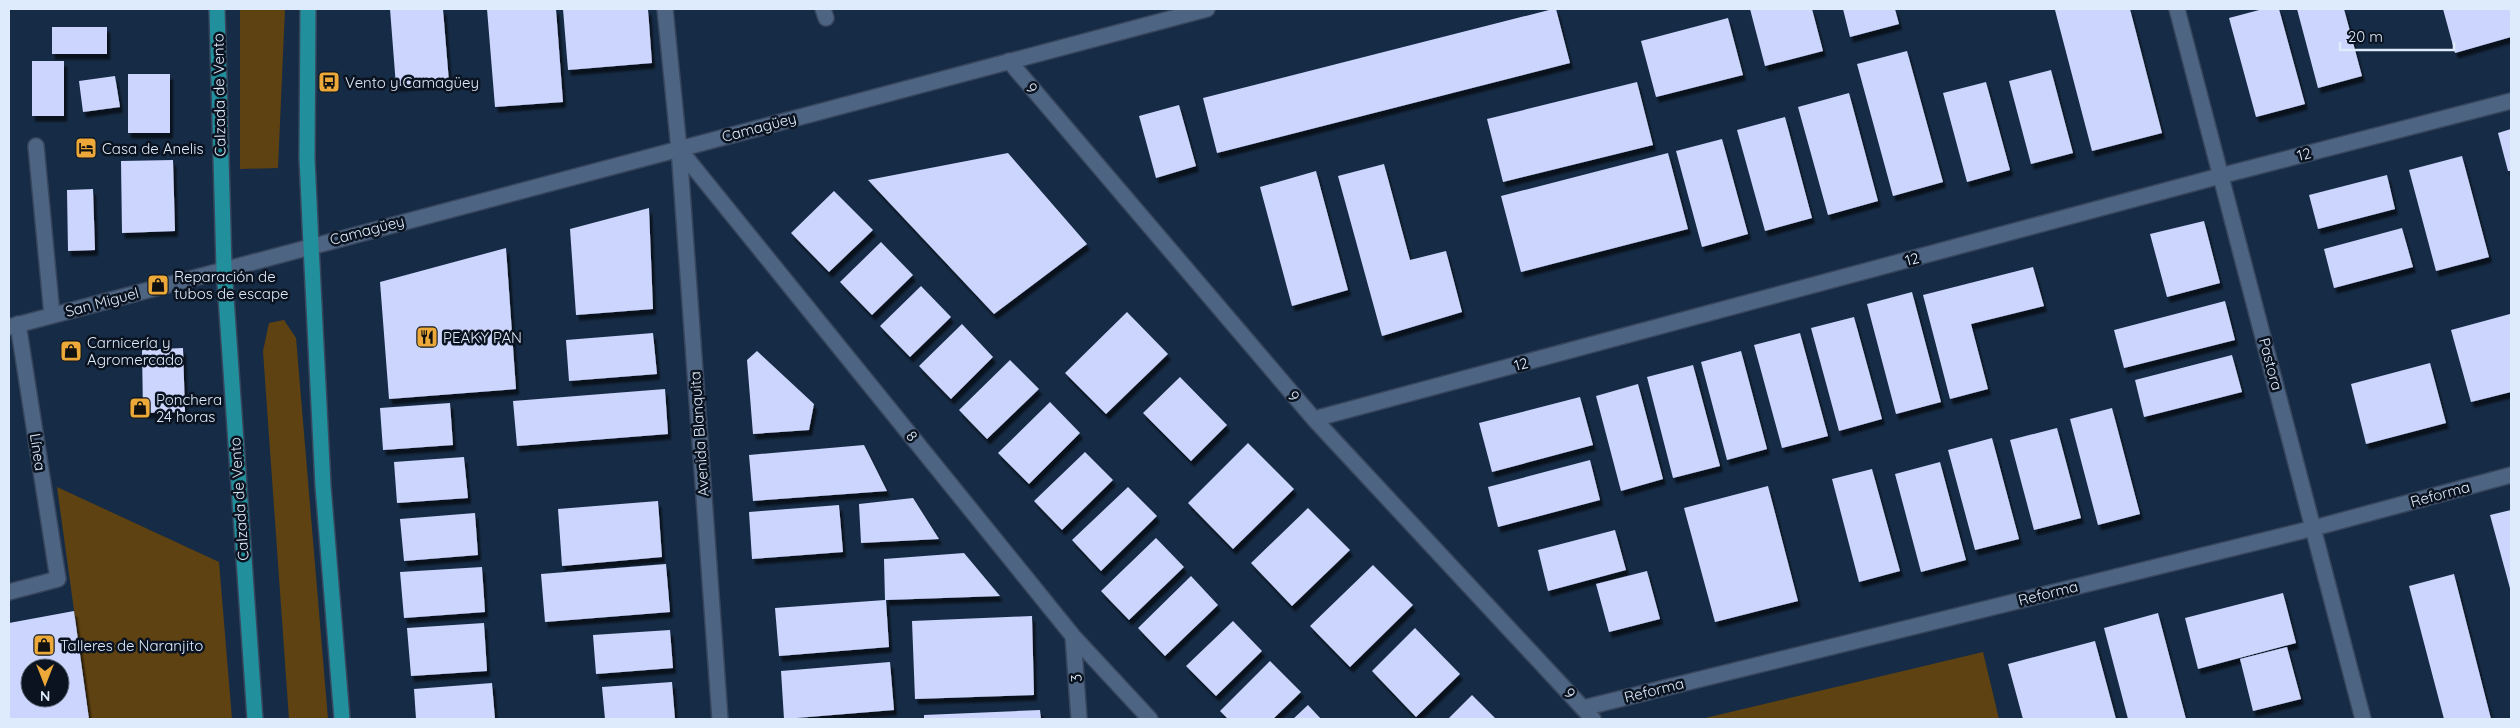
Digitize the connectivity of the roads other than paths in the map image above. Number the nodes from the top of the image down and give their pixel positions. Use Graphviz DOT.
graph roads {
  1 [pos="217,9"];
  2 [pos="308,9"];
  3 [pos="665,9"];
  4 [pos="1207,9"];
  5 [pos="2177,9"];
  6 [pos="1009,61"];
  7 [pos="2511,101"];
  8 [pos="36,146"];
  9 [pos="679,149"];
  10 [pos="2220,176"];
  11 [pos="311,245"];
  12 [pos="224,268"];
  13 [pos="52,315"];
  14 [pos="14,326"];
  15 [pos="1314,420"];
  16 [pos="2511,475"];
  17 [pos="2314,528"];
  18 [pos="9,592"];
  19 [pos="1074,636"];
  20 [pos="1583,708"];
  21 [pos="255,719"];
  22 [pos="342,719"];
  23 [pos="720,719"];
  24 [pos="1079,719"];
  25 [pos="1150,719"];
  26 [pos="1593,719"];
  27 [pos="2363,719"];
  1 -- 12 [label="main road, Calzada de Vento"];
  2 -- 11 [label="main road"];
  3 -- 9 [label="street, Avenida Blanquita"];
  4 -- 6 [label="street, Camagüey"];
  5 -- 10 [label="street, Pastora"];
  6 -- 9 [label="street, Camagüey"];
  6 -- 15 [label="street, 9"];
  7 -- 10 [label="street, 12"];
  8 -- 13 [label="street"];
  9 -- 11 [label="street, Camagüey"];
  9 -- 19 [label="street, 8"];
  9 -- 23 [label="street, Avenida Blanquita"];
  10 -- 15 [label="street, 12"];
  10 -- 17 [label="street, Pastora"];
  11 -- 12 [label="street, San Miguel"];
  11 -- 22 [label="main road"];
  12 -- 13 [label="street, San Miguel"];
  12 -- 21 [label="main road, Calzada de Vento"];
  13 -- 14 [label="street, San Miguel"];
  14 -- 18 [label="street, Línea"];
  15 -- 20 [label="street, 9"];
  16 -- 17 [label="street, Reforma"];
  17 -- 20 [label="street, Reforma"];
  17 -- 27 [label="street, Pastora"];
  19 -- 24 [label="street, 3"];
  19 -- 25 [label="street, 8"];
  20 -- 26 [label="street, 9"];
}
